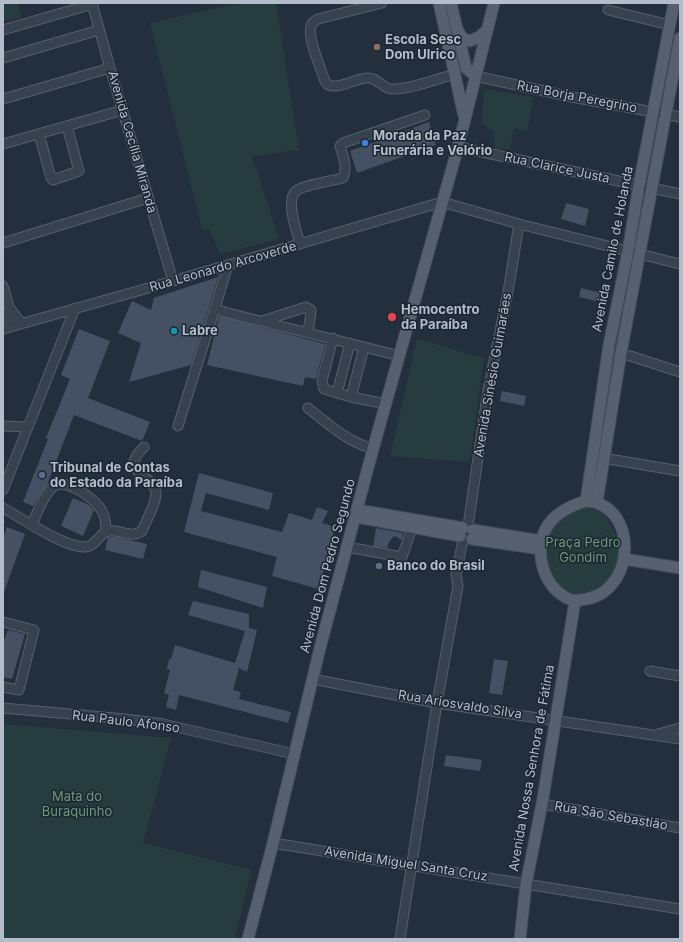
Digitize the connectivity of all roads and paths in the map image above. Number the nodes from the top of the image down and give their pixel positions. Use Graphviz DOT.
graph roads {
  1 [pos="92,3"];
  2 [pos="382,3"];
  3 [pos="439,3"];
  4 [pos="451,3"];
  5 [pos="494,3"];
  6 [pos="674,3"];
  7 [pos="608,10"];
  8 [pos="670,25"];
  9 [pos="456,27"];
  10 [pos="3,30"];
  11 [pos="99,30"];
  12 [pos="486,31"];
  13 [pos="680,38"];
  14 [pos="3,58"];
  15 [pos="110,68"];
  16 [pos="455,74"];
  17 [pos="475,76"];
  18 [pos="3,99"];
  19 [pos="123,110"];
  20 [pos="653,112"];
  21 [pos="666,114"];
  22 [pos="425,115"];
  23 [pos="680,117"];
  24 [pos="465,119"];
  25 [pos="67,126"];
  26 [pos="39,134"];
  27 [pos="3,144"];
  28 [pos="458,147"];
  29 [pos="639,185"];
  30 [pos="651,188"];
  31 [pos="680,194"];
  32 [pos="148,198"];
  33 [pos="442,202"];
  34 [pos="519,224"];
  35 [pos="3,243"];
  36 [pos="300,244"];
  37 [pos="634,252"];
  38 [pos="680,264"];
  39 [pos="228,265"];
  40 [pos="173,281"];
  41 [pos="3,286"];
  42 [pos="9,307"];
  43 [pos="75,308"];
  44 [pos="215,308"];
  45 [pos="260,321"];
  46 [pos="22,324"];
  47 [pos="6,328"];
  48 [pos="308,332"];
  49 [pos="333,338"];
  50 [pos="350,343"];
  51 [pos="364,347"];
  52 [pos="621,352"];
  53 [pos="400,356"];
  54 [pos="680,372"];
  55 [pos="337,393"];
  56 [pos="351,397"];
  57 [pos="386,404"];
  58 [pos="308,408"];
  59 [pos="3,426"];
  60 [pos="28,426"];
  61 [pos="178,426"];
  62 [pos="144,447"];
  63 [pos="373,449"];
  64 [pos="603,458"];
  65 [pos="680,471"];
  66 [pos="3,490"];
  67 [pos="591,501"];
  68 [pos="3,508"];
  69 [pos="357,513"];
  70 [pos="32,524"];
  71 [pos="412,528"];
  72 [pos="106,532"];
  73 [pos="467,534"];
  74 [pos="542,545"];
  75 [pos="347,547"];
  76 [pos="624,559"];
  77 [pos="680,568"];
  78 [pos="575,601"];
  79 [pos="3,622"];
  80 [pos="650,671"];
  81 [pos="680,676"];
  82 [pos="312,679"];
  83 [pos="3,687"];
  84 [pos="437,703"];
  85 [pos="3,708"];
  86 [pos="556,720"];
  87 [pos="680,728"];
  88 [pos="654,734"];
  89 [pos="680,739"];
  90 [pos="294,754"];
  91 [pos="542,804"];
  92 [pos="680,828"];
  93 [pos="273,843"];
  94 [pos="412,866"];
  95 [pos="526,884"];
  96 [pos="680,909"];
  97 [pos="248,939"];
  98 [pos="400,939"];
  99 [pos="520,939"];
  1 -- 10 [label="street"];
  1 -- 11 [label="street, Avenida Cecília Miranda"];
  2 -- 16 [label="street"];
  3 -- 16 [label="main road"];
  4 -- 9 [label="main road"];
  5 -- 12 [label="main road, Avenida Dom Pedro Segundo"];
  6 -- 8 [label="main road, Avenida Camilo de Holanda"];
  7 -- 8 [label="street"];
  8 -- 20 [label="main road, Avenida Camilo de Holanda"];
  9 -- 12 [label="main road"];
  9 -- 17 [label="main road"];
  11 -- 14 [label="street"];
  11 -- 15 [label="street, Avenida Cecília Miranda"];
  12 -- 17 [label="main road, Avenida Dom Pedro Segundo"];
  13 -- 21 [label="main road, Avenida Camilo de Holanda"];
  15 -- 18 [label="street"];
  15 -- 19 [label="street, Avenida Cecília Miranda"];
  16 -- 24 [label="main road"];
  17 -- 20 [label="street, Rua Borja Peregrino"];
  17 -- 24 [label="main road, Avenida Dom Pedro Segundo"];
  19 -- 25 [label="street"];
  19 -- 32 [label="street, Avenida Cecília Miranda"];
  20 -- 21 [label="street, Rua Borja Peregrino"];
  20 -- 29 [label="main road, Avenida Camilo de Holanda"];
  21 -- 23 [label="street, Rua Borja Peregrino"];
  21 -- 30 [label="main road, Avenida Camilo de Holanda"];
  22 -- 36 [label="street"];
  24 -- 28 [label="main road, Avenida Dom Pedro Segundo"];
  25 -- 26 [label="street"];
  25 -- 26 [label="street"];
  26 -- 27 [label="street"];
  28 -- 29 [label="street, Rua Clarice Justa"];
  28 -- 33 [label="main road, Avenida Dom Pedro Segundo"];
  29 -- 30 [label="street, Rua Clarice Justa"];
  29 -- 37 [label="main road, Avenida Camilo de Holanda"];
  30 -- 31 [label="street, Rua Clarice Justa"];
  30 -- 37 [label="main road, Avenida Camilo de Holanda"];
  32 -- 35 [label="street"];
  32 -- 40 [label="street, Avenida Cecília Miranda"];
  33 -- 34 [label="street"];
  33 -- 36 [label="street, Rua Leonardo Arcoverde"];
  33 -- 53 [label="main road, Avenida Dom Pedro Segundo"];
  34 -- 37 [label="street"];
  34 -- 73 [label="street, Avenida Sinésio Guimarães"];
  36 -- 39 [label="street, Rua Leonardo Arcoverde"];
  37 -- 38 [label="street"];
  37 -- 52 [label="main road, Avenida Camilo de Holanda"];
  37 -- 67 [label="main road, Avenida Camilo de Holanda"];
  39 -- 40 [label="street, Rua Leonardo Arcoverde"];
  39 -- 44 [label="street"];
  40 -- 43 [label="street, Rua Leonardo Arcoverde"];
  41 -- 42 [label="street"];
  42 -- 46 [label="street"];
  42 -- 47 [label="street"];
  43 -- 46 [label="street, Rua Leonardo Arcoverde"];
  43 -- 60 [label="street"];
  44 -- 45 [label="street"];
  44 -- 61 [label="street"];
  45 -- 48 [label="street"];
  45 -- 48 [label="street"];
  46 -- 47 [label="street, Rua Leonardo Arcoverde"];
  48 -- 49 [label="street"];
  49 -- 50 [label="street"];
  49 -- 55 [label="street"];
  50 -- 51 [label="street"];
  50 -- 55 [label="street"];
  51 -- 53 [label="street"];
  51 -- 56 [label="street"];
  52 -- 54 [label="street"];
  52 -- 64 [label="main road, Avenida Camilo de Holanda"];
  53 -- 57 [label="main road, Avenida Dom Pedro Segundo"];
  55 -- 56 [label="street"];
  56 -- 57 [label="street"];
  57 -- 63 [label="main road, Avenida Dom Pedro Segundo"];
  58 -- 63 [label="street"];
  59 -- 60 [label="street"];
  60 -- 66 [label="street"];
  62 -- 72 [label="street"];
  63 -- 69 [label="main road, Avenida Dom Pedro Segundo"];
  64 -- 65 [label="street"];
  64 -- 67 [label="main road, Avenida Camilo de Holanda"];
  67 -- 74 [label="main road"];
  67 -- 76 [label="main road"];
  68 -- 70 [label="street"];
  69 -- 71 [label="main road"];
  69 -- 73 [label="main road"];
  69 -- 75 [label="main road, Avenida Dom Pedro Segundo"];
  70 -- 72 [label="street"];
  70 -- 72 [label="street"];
  71 -- 73 [label="main road"];
  71 -- 75 [label="street"];
  73 -- 74 [label="main road"];
  73 -- 84 [label="street, Avenida Sinésio Guimarães"];
  74 -- 78 [label="main road"];
  75 -- 82 [label="main road, Avenida Dom Pedro Segundo"];
  76 -- 77 [label="main road"];
  76 -- 78 [label="main road"];
  78 -- 86 [label="main road, Avenida Nossa Senhora de Fátima"];
  79 -- 83 [label="street"];
  80 -- 81 [label="street"];
  82 -- 84 [label="street, Rua Ariosvaldo Silva"];
  82 -- 90 [label="main road, Avenida Dom Pedro Segundo"];
  84 -- 86 [label="street, Rua Ariosvaldo Silva"];
  84 -- 94 [label="street, Avenida Sinésio Guimarães"];
  85 -- 90 [label="street, Rua Paulo Afonso"];
  86 -- 88 [label="street, Rua Ariosvaldo Silva"];
  86 -- 91 [label="main road, Avenida Nossa Senhora de Fátima"];
  87 -- 88 [label="street"];
  88 -- 89 [label="street, Rua Ariosvaldo Silva"];
  90 -- 93 [label="main road, Avenida Dom Pedro Segundo"];
  91 -- 92 [label="street, Rua São Sebastião"];
  91 -- 95 [label="main road, Avenida Nossa Senhora de Fátima"];
  93 -- 94 [label="street, Avenida Miguel Santa Cruz"];
  93 -- 97 [label="main road, Avenida Dom Pedro Segundo"];
  94 -- 95 [label="street, Avenida Miguel Santa Cruz"];
  94 -- 98 [label="street, Avenida Sinésio Guimarães"];
  95 -- 96 [label="street, Avenida Miguel Santa Cruz"];
  95 -- 99 [label="main road, Avenida Nossa Senhora de Fátima"];
}
